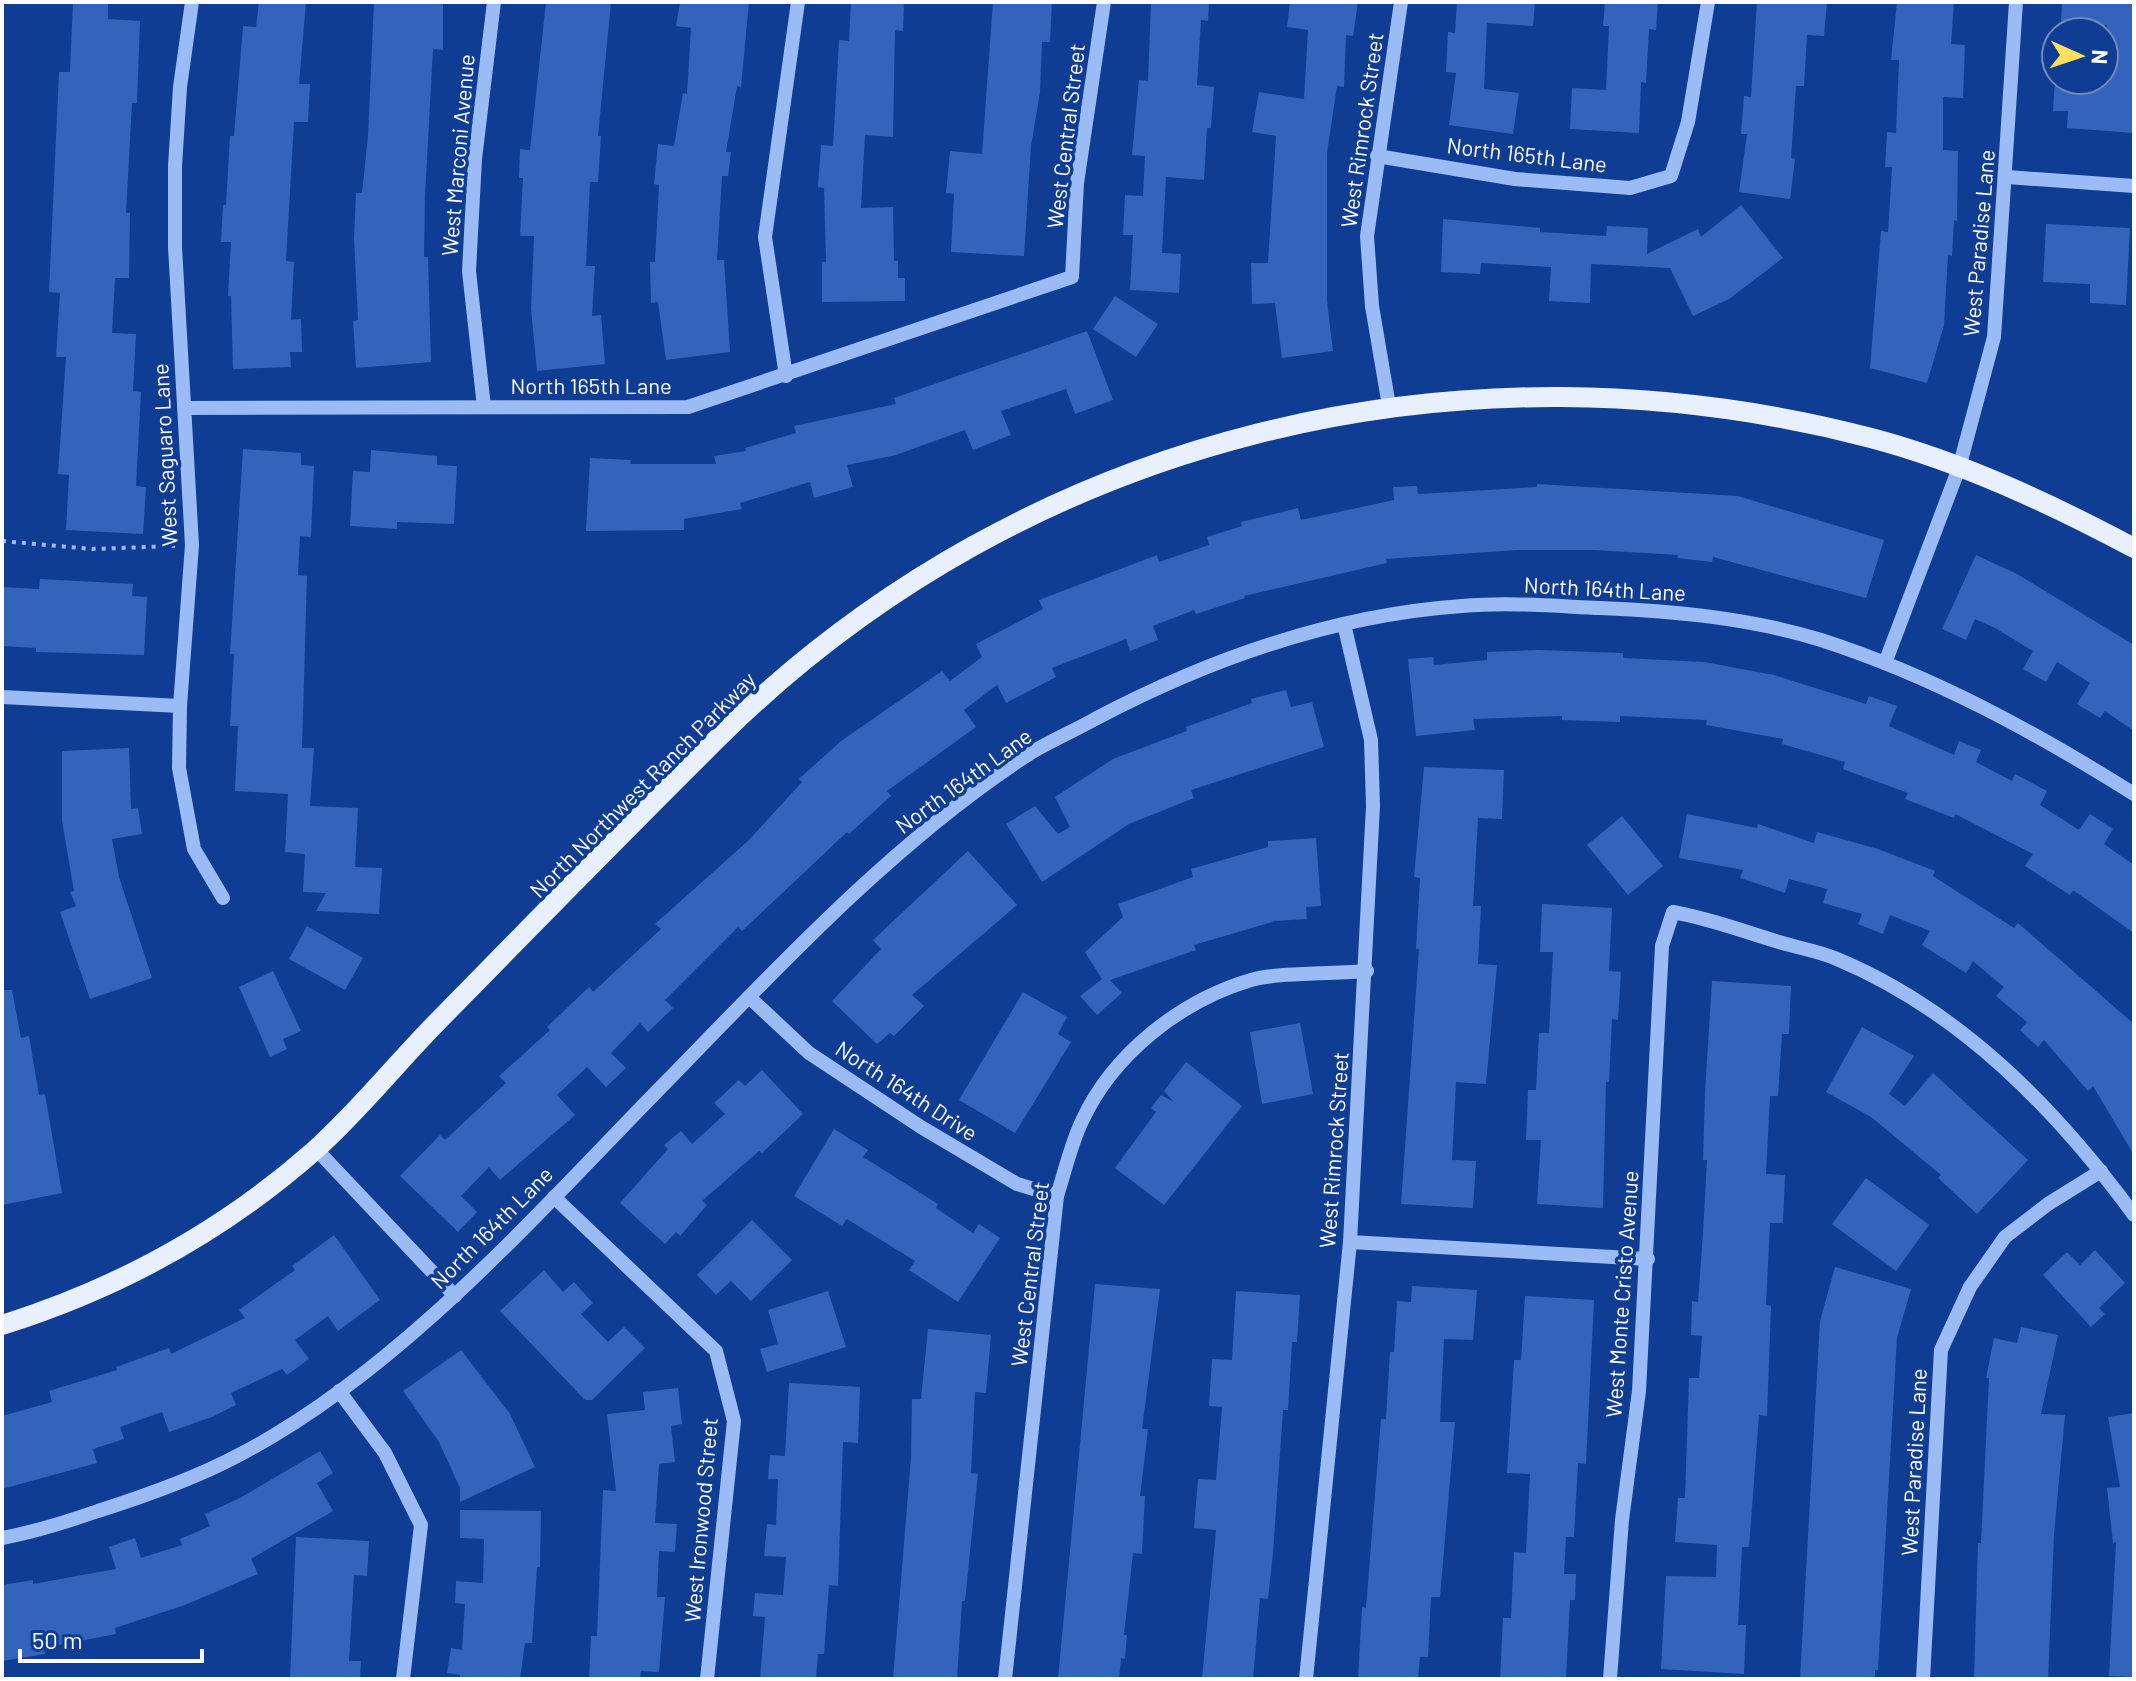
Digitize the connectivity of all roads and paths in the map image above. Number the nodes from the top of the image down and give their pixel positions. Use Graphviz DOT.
graph roads {
  1 [pos="192,2"];
  2 [pos="494,2"];
  3 [pos="798,2"];
  4 [pos="1104,2"];
  5 [pos="1401,2"];
  6 [pos="1708,2"];
  7 [pos="2016,2"];
  8 [pos="1377,156"];
  9 [pos="2007,177"];
  10 [pos="2134,186"];
  11 [pos="1072,277"];
  12 [pos="786,376"];
  13 [pos="1389,406"];
  14 [pos="484,407"];
  15 [pos="185,408"];
  16 [pos="1959,468"];
  17 [pos="2,541"];
  18 [pos="192,545"];
  19 [pos="2134,548"];
  20 [pos="1344,624"];
  21 [pos="1885,663"];
  22 [pos="2,697"];
  23 [pos="180,706"];
  24 [pos="2134,794"];
  25 [pos="223,898"];
  26 [pos="1367,971"];
  27 [pos="749,997"];
  28 [pos="316,1149"];
  29 [pos="2101,1171"];
  30 [pos="1057,1196"];
  31 [pos="554,1197"];
  32 [pos="2134,1215"];
  33 [pos="1350,1242"];
  34 [pos="1648,1259"];
  35 [pos="455,1296"];
  36 [pos="2,1325"];
  37 [pos="339,1391"];
  38 [pos="2,1538"];
  39 [pos="403,1679"];
  40 [pos="707,1679"];
  41 [pos="1005,1679"];
  42 [pos="1306,1679"];
  43 [pos="1610,1679"];
  44 [pos="1923,1679"];
  1 -- 15 [label="street, West Saguaro Lane"];
  2 -- 14 [label="street, West Marconi Avenue"];
  3 -- 12 [label="street"];
  4 -- 11 [label="street, West Central Street"];
  5 -- 8 [label="street, West Rimrock Street"];
  6 -- 8 [label="street, North 165th Lane"];
  7 -- 9 [label="street, West Paradise Lane"];
  8 -- 13 [label="street, West Rimrock Street"];
  9 -- 10 [label="street"];
  9 -- 16 [label="street, West Paradise Lane"];
  11 -- 12 [label="street, North 165th Lane"];
  12 -- 14 [label="street, North 165th Lane"];
  13 -- 16 [label="main road, North Northwest Ranch Parkway"];
  13 -- 28 [label="main road, North Northwest Ranch Parkway"];
  14 -- 15 [label="street, North 165th Lane"];
  15 -- 18 [label="street, West Saguaro Lane"];
  16 -- 19 [label="main road, North Northwest Ranch Parkway"];
  16 -- 21 [label="street, West Paradise Lane"];
  17 -- 18 [label="path"];
  18 -- 23 [label="street, West Saguaro Lane"];
  20 -- 21 [label="street, North 164th Lane"];
  20 -- 26 [label="street, West Rimrock Street"];
  20 -- 27 [label="street, North 164th Lane"];
  21 -- 24 [label="street, North 164th Lane"];
  22 -- 23 [label="street"];
  23 -- 25 [label="street, West Saguaro Lane"];
  26 -- 30 [label="street, West Central Street"];
  26 -- 33 [label="street, West Rimrock Street"];
  27 -- 30 [label="street, North 164th Drive"];
  27 -- 31 [label="street, North 164th Lane"];
  28 -- 35 [label="street"];
  28 -- 36 [label="main road, North Northwest Ranch Parkway"];
  29 -- 32 [label="street"];
  29 -- 34 [label="street, West Monte Cristo Avenue"];
  29 -- 44 [label="street, West Paradise Lane"];
  30 -- 41 [label="street, West Central Street"];
  31 -- 35 [label="street, North 164th Lane"];
  31 -- 40 [label="street, West Ironwood Street"];
  33 -- 34 [label="street"];
  33 -- 42 [label="street, West Rimrock Street"];
  34 -- 43 [label="street, West Monte Cristo Avenue"];
  35 -- 37 [label="street, North 164th Lane"];
  37 -- 38 [label="street, North 164th Lane"];
  37 -- 39 [label="street"];
}
